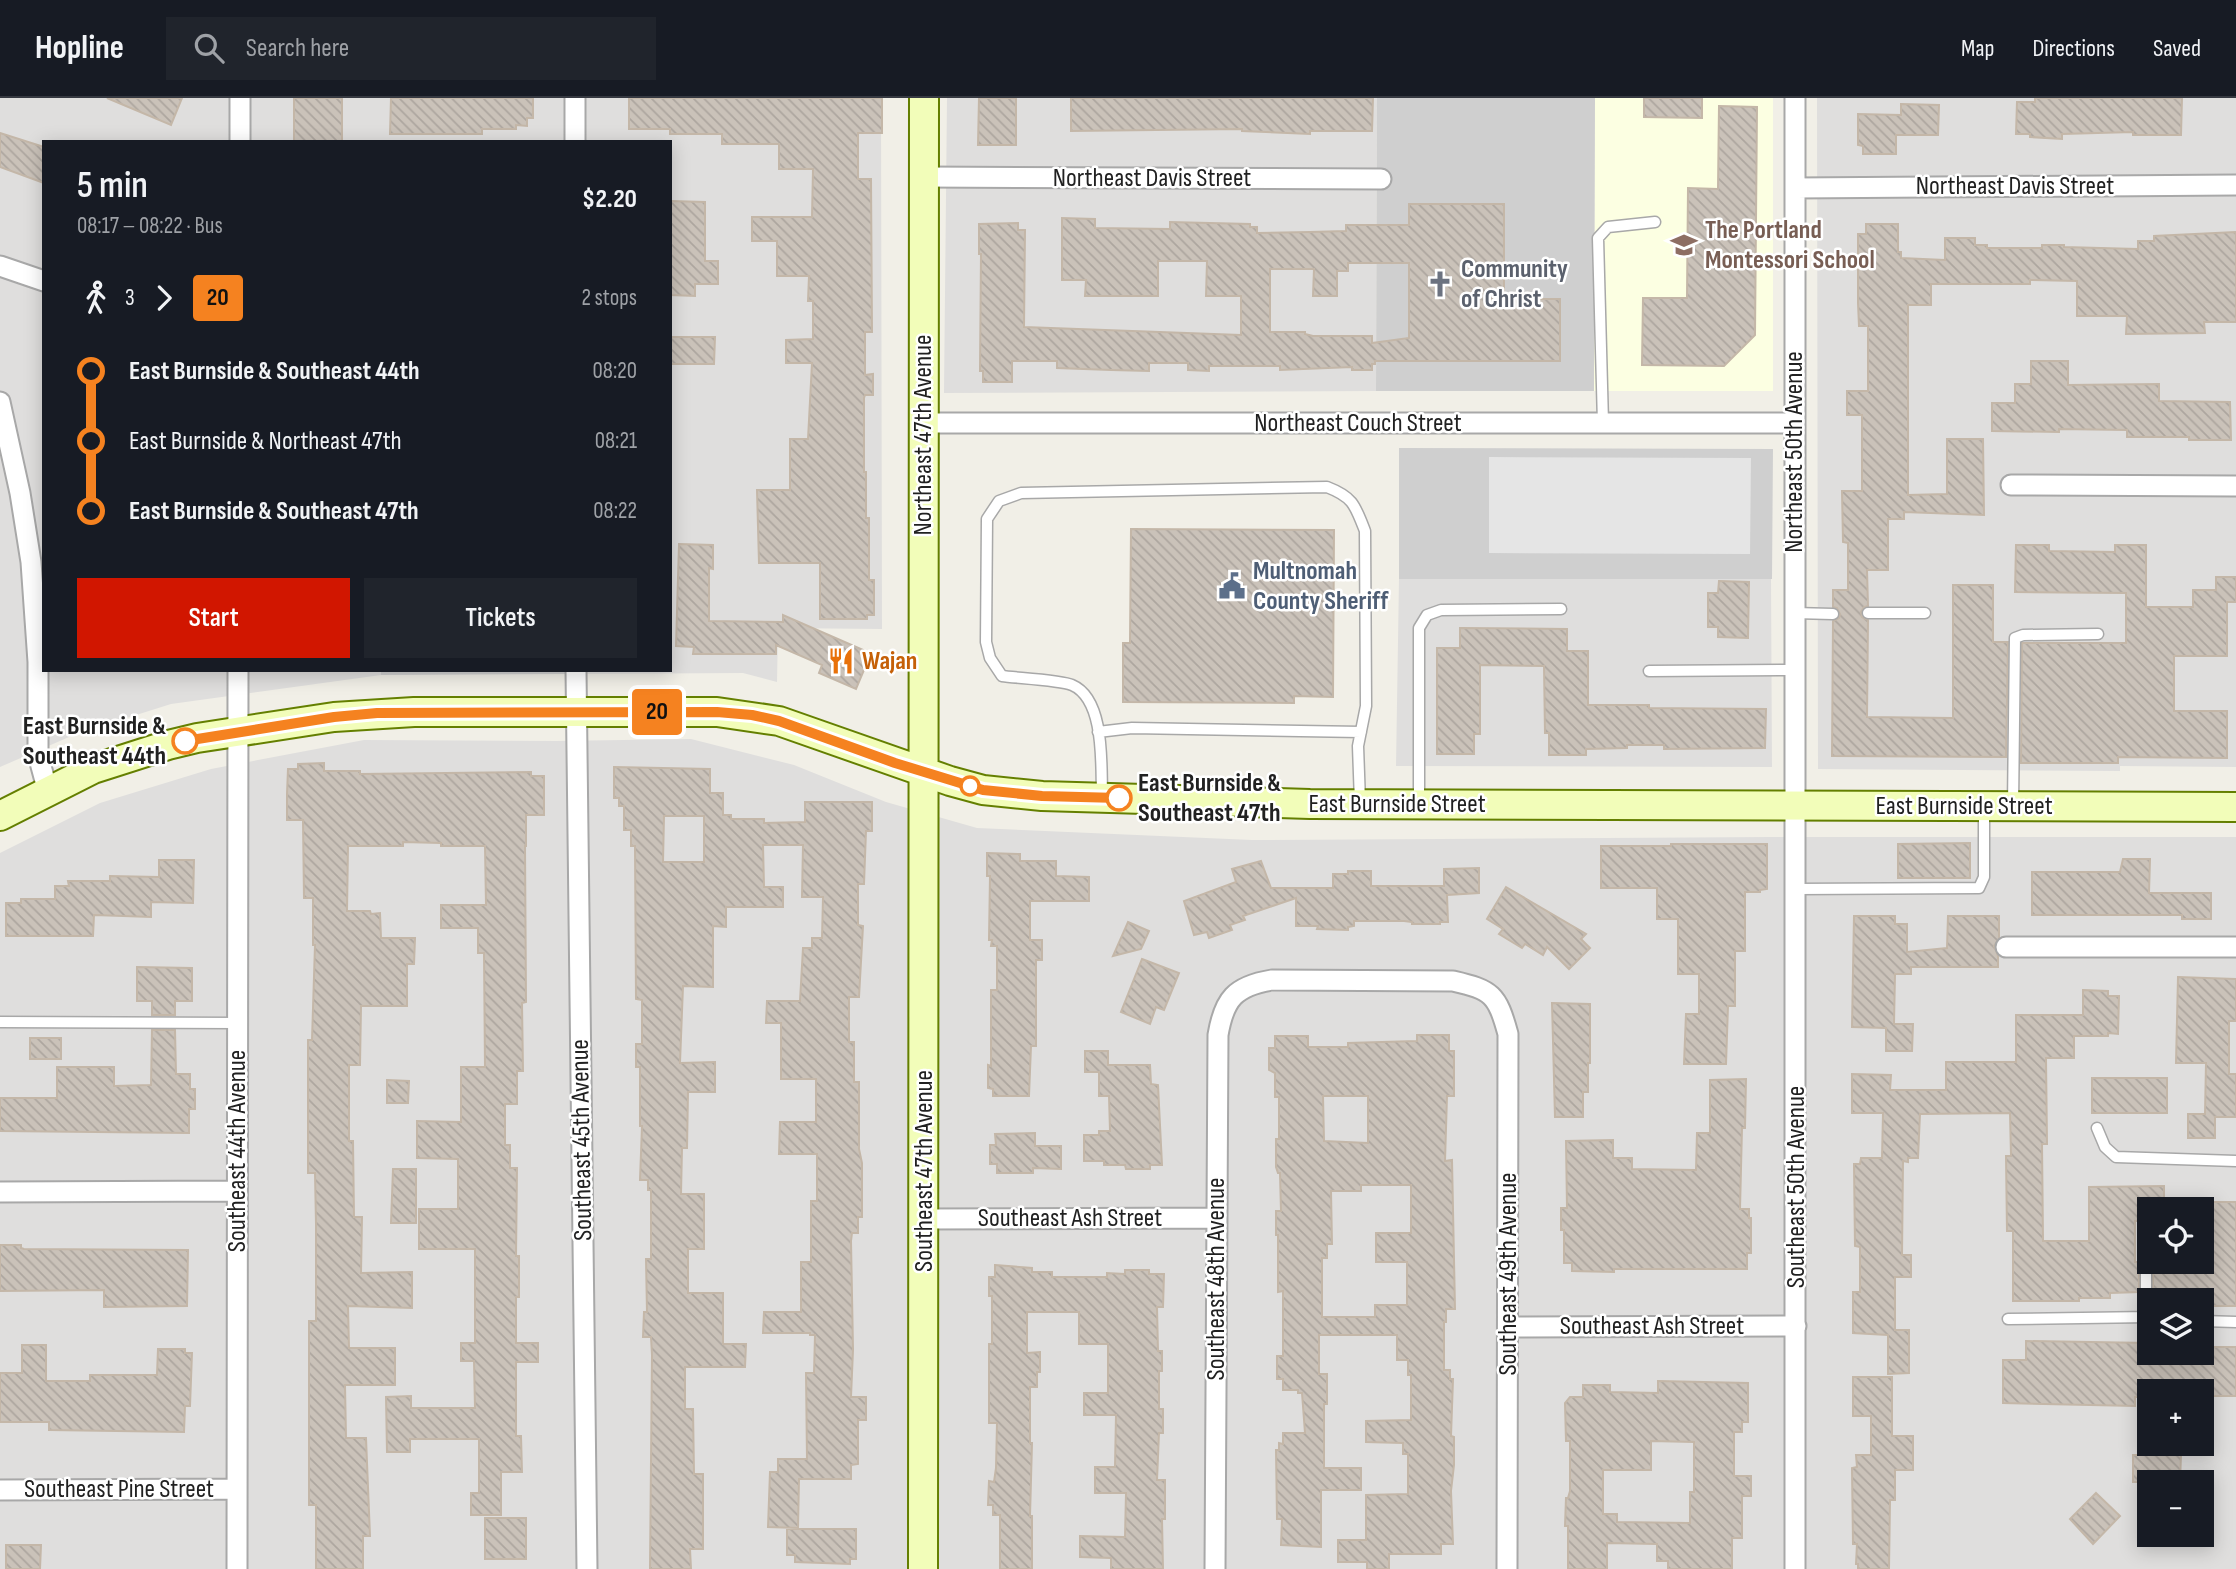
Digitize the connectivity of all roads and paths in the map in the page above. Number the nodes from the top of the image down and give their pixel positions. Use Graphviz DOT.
graph roads {
  1 [pos="240,98"];
  2 [pos="575,98"];
  3 [pos="924,98"];
  4 [pos="1796,98"];
  5 [pos="240,140"];
  6 [pos="575,140"];
  7 [pos="923,177"];
  8 [pos="1381,179"];
  9 [pos="2236,185"];
  10 [pos="1795,188"];
  11 [pos="1655,222"];
  12 [pos="0,266"];
  13 [pos="42,280"];
  14 [pos="0,402"];
  15 [pos="923,423"];
  16 [pos="1604,423"];
  17 [pos="1793,423"];
  18 [pos="2011,485"];
  19 [pos="2236,486"];
  20 [pos="1561,609"];
  21 [pos="1794,613"];
  22 [pos="1868,613"];
  23 [pos="1925,613"];
  24 [pos="1833,614"];
  25 [pos="2098,634"];
  26 [pos="1795,670"];
  27 [pos="1649,671"];
  28 [pos="238,672"];
  29 [pos="576,672"];
  30 [pos="576,711"];
  31 [pos="238,732"];
  32 [pos="1098,732"];
  33 [pos="1361,732"];
  34 [pos="924,772"];
  35 [pos="48,792"];
  36 [pos="1102,798"];
  37 [pos="1360,804"];
  38 [pos="1419,804"];
  39 [pos="1796,806"];
  40 [pos="1984,806"];
  41 [pos="2014,806"];
  42 [pos="2236,807"];
  43 [pos="0,816"];
  44 [pos="1797,889"];
  45 [pos="2006,947"];
  46 [pos="2236,947"];
  47 [pos="1481,988"];
  48 [pos="0,1022"];
  49 [pos="237,1023"];
  50 [pos="2097,1128"];
  51 [pos="2236,1161"];
  52 [pos="237,1191"];
  53 [pos="0,1192"];
  54 [pos="1215,1218"];
  55 [pos="924,1219"];
  56 [pos="2137,1317"];
  57 [pos="2008,1319"];
  58 [pos="2214,1321"];
  59 [pos="2236,1322"];
  60 [pos="1796,1326"];
  61 [pos="1508,1327"];
  62 [pos="237,1489"];
  63 [pos="0,1490"];
  64 [pos="237,1569"];
  65 [pos="587,1569"];
  66 [pos="923,1569"];
  67 [pos="1215,1569"];
  68 [pos="1507,1569"];
  69 [pos="1795,1569"];
  1 -- 5 [label="street"];
  2 -- 6 [label="street"];
  3 -- 7 [label="main road, Northeast 47th Avenue"];
  4 -- 10 [label="street, Northeast 50th Avenue"];
  7 -- 8 [label="street, Northeast Davis Street"];
  7 -- 15 [label="main road, Northeast 47th Avenue"];
  9 -- 10 [label="street, Northeast Davis Street"];
  10 -- 17 [label="street, Northeast 50th Avenue"];
  11 -- 16 [label="lane"];
  12 -- 13 [label="street"];
  14 -- 35 [label="street"];
  15 -- 16 [label="street, Northeast Couch Street"];
  15 -- 34 [label="main road, Northeast 47th Avenue"];
  16 -- 17 [label="street, Northeast Couch Street"];
  17 -- 21 [label="street, Northeast 50th Avenue"];
  18 -- 19 [label="street"];
  20 -- 38 [label="lane"];
  21 -- 24 [label="lane"];
  21 -- 26 [label="street, Northeast 50th Avenue"];
  22 -- 23 [label="lane"];
  25 -- 41 [label="lane"];
  26 -- 27 [label="lane"];
  26 -- 39 [label="street, Northeast 50th Avenue"];
  28 -- 31 [label="street, Southeast 44th Avenue"];
  29 -- 30 [label="street, Southeast 45th Avenue"];
  30 -- 31 [label="main road, East Burnside Street"];
  30 -- 34 [label="main road, East Burnside Street"];
  30 -- 65 [label="street, Southeast 45th Avenue"];
  31 -- 35 [label="main road, East Burnside Street"];
  31 -- 49 [label="street, Southeast 44th Avenue"];
  32 -- 33 [label="lane"];
  32 -- 33 [label="lane"];
  32 -- 36 [label="lane"];
  33 -- 37 [label="lane"];
  34 -- 36 [label="main road, East Burnside Street"];
  34 -- 55 [label="main road, Southeast 47th Avenue"];
  35 -- 43 [label="main road, East Burnside Street"];
  36 -- 37 [label="main road, East Burnside Street"];
  37 -- 38 [label="main road, East Burnside Street"];
  38 -- 39 [label="main road, East Burnside Street"];
  39 -- 40 [label="main road, East Burnside Street"];
  39 -- 44 [label="street, Southeast 50th Avenue"];
  40 -- 41 [label="main road, East Burnside Street"];
  40 -- 44 [label="lane"];
  41 -- 42 [label="main road, East Burnside Street"];
  44 -- 60 [label="street, Southeast 50th Avenue"];
  45 -- 46 [label="street"];
  47 -- 54 [label="street, Southeast 48th Avenue"];
  47 -- 61 [label="street, Southeast 49th Avenue"];
  48 -- 49 [label="lane"];
  49 -- 52 [label="street, Southeast 44th Avenue"];
  50 -- 51 [label="lane"];
  52 -- 53 [label="street"];
  52 -- 62 [label="street, Southeast 44th Avenue"];
  54 -- 55 [label="street, Southeast Ash Street"];
  54 -- 67 [label="street, Southeast 48th Avenue"];
  55 -- 66 [label="main road, Southeast 47th Avenue"];
  56 -- 57 [label="lane"];
  58 -- 59 [label="lane"];
  60 -- 61 [label="street, Southeast Ash Street"];
  60 -- 69 [label="street, Southeast 50th Avenue"];
  61 -- 68 [label="street, Southeast 49th Avenue"];
  62 -- 63 [label="street, Southeast Pine Street"];
  62 -- 64 [label="street, Southeast 44th Avenue"];
}
